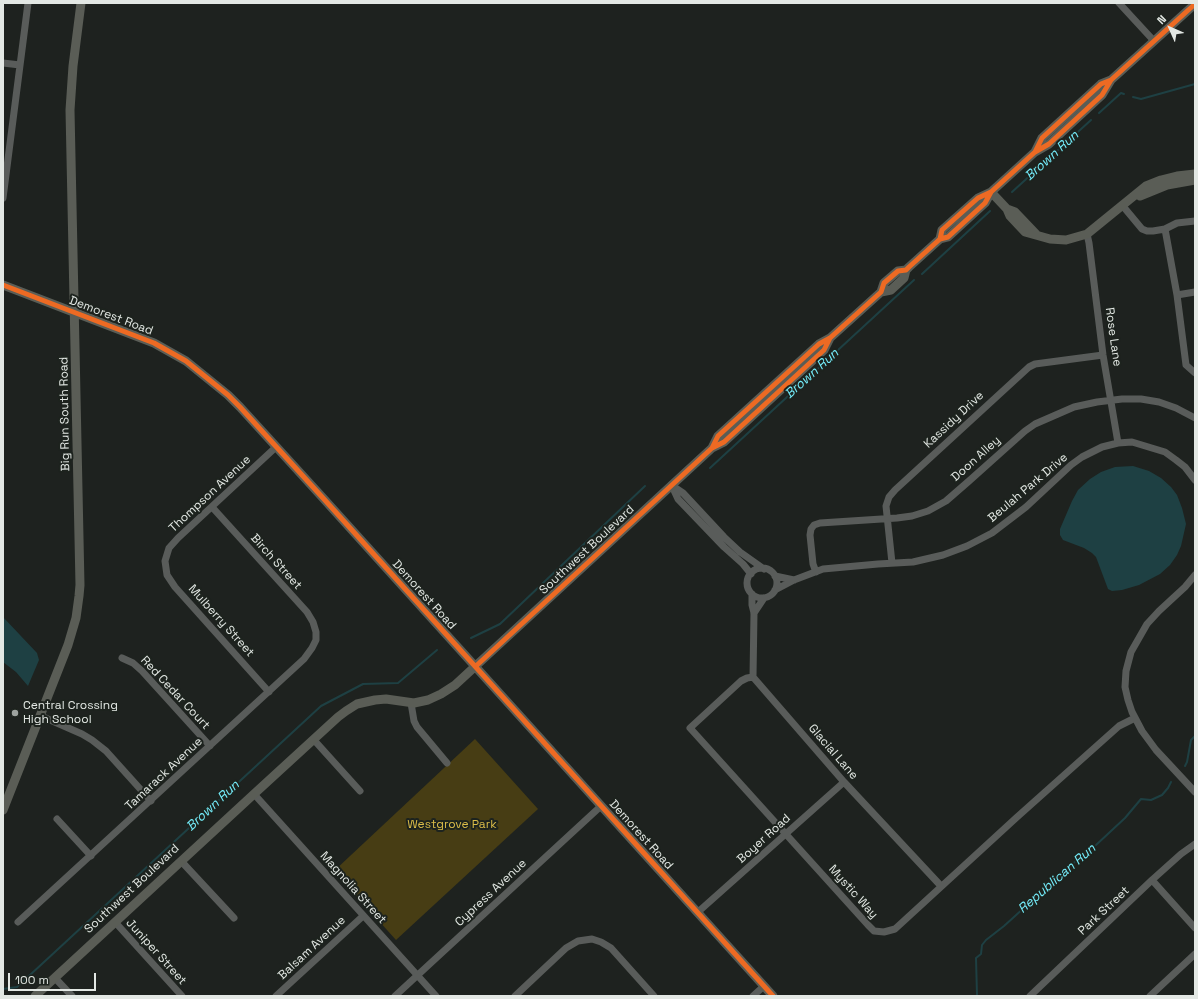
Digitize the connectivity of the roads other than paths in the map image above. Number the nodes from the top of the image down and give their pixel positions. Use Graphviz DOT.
graph roads {
  1 [pos="28,3"];
  2 [pos="81,3"];
  3 [pos="1119,3"];
  4 [pos="1195,4"];
  5 [pos="1154,41"];
  6 [pos="3,63"];
  7 [pos="20,65"];
  8 [pos="1195,174"];
  9 [pos="1195,180"];
  10 [pos="991,192"];
  11 [pos="1134,196"];
  12 [pos="3,198"];
  13 [pos="1122,205"];
  14 [pos="1195,221"];
  15 [pos="1165,229"];
  16 [pos="1087,234"];
  17 [pos="3,285"];
  18 [pos="1195,292"];
  19 [pos="1176,295"];
  20 [pos="75,313"];
  21 [pos="1103,354"];
  22 [pos="1195,373"];
  23 [pos="1111,400"];
  24 [pos="1195,418"];
  25 [pos="1118,443"];
  26 [pos="276,446"];
  27 [pos="1195,480"];
  28 [pos="672,485"];
  29 [pos="212,507"];
  30 [pos="887,518"];
  31 [pos="165,560"];
  32 [pos="892,563"];
  33 [pos="764,569"];
  34 [pos="816,572"];
  35 [pos="751,574"];
  36 [pos="1195,575"];
  37 [pos="775,576"];
  38 [pos="794,580"];
  39 [pos="775,590"];
  40 [pos="752,594"];
  41 [pos="764,598"];
  42 [pos="754,613"];
  43 [pos="316,636"];
  44 [pos="122,658"];
  45 [pos="476,666"];
  46 [pos="753,677"];
  47 [pos="269,692"];
  48 [pos="411,703"];
  49 [pos="41,716"];
  50 [pos="1135,718"];
  51 [pos="314,740"];
  52 [pos="210,746"];
  53 [pos="447,763"];
  54 [pos="844,782"];
  55 [pos="360,791"];
  56 [pos="1195,792"];
  57 [pos="254,794"];
  58 [pos="151,801"];
  59 [pos="601,806"];
  60 [pos="3,810"];
  61 [pos="57,819"];
  62 [pos="786,834"];
  63 [pos="1195,844"];
  64 [pos="91,856"];
  65 [pos="181,861"];
  66 [pos="1152,880"];
  67 [pos="941,886"];
  68 [pos="698,912"];
  69 [pos="363,916"];
  70 [pos="234,918"];
  71 [pos="18,922"];
  72 [pos="114,922"];
  73 [pos="1195,928"];
  74 [pos="1195,954"];
  75 [pos="418,976"];
  76 [pos="55,978"];
  77 [pos="764,986"];
  78 [pos="36,996"];
  79 [pos="72,996"];
  80 [pos="182,996"];
  81 [pos="276,996"];
  82 [pos="395,996"];
  83 [pos="436,996"];
  84 [pos="515,996"];
  85 [pos="654,996"];
  86 [pos="753,996"];
  87 [pos="774,996"];
  88 [pos="1030,996"];
  89 [pos="1150,996"];
  1 -- 7 [label="street"];
  2 -- 20 [label="street, Big Run South Road"];
  3 -- 5 [label="street"];
  4 -- 5 [label="street, Southwest Boulevard"];
  5 -- 10 [label="street, Southwest Boulevard"];
  6 -- 7 [label="street"];
  7 -- 12 [label="street"];
  8 -- 11 [label="street"];
  9 -- 11 [label="street"];
  10 -- 16 [label="street"];
  10 -- 28 [label="street, Southwest Boulevard"];
  11 -- 13 [label="street"];
  13 -- 15 [label="street"];
  13 -- 16 [label="street"];
  14 -- 15 [label="street"];
  15 -- 19 [label="street"];
  16 -- 21 [label="street, Rose Lane"];
  17 -- 20 [label="street, Demorest Road"];
  18 -- 19 [label="street"];
  19 -- 22 [label="street"];
  20 -- 26 [label="street, Demorest Road"];
  20 -- 49 [label="street, Big Run South Road"];
  21 -- 23 [label="street, Rose Lane"];
  21 -- 30 [label="street, Kassidy Drive"];
  23 -- 24 [label="street, Doon Alley"];
  23 -- 25 [label="street, Rose Lane"];
  23 -- 30 [label="street, Doon Alley"];
  25 -- 27 [label="street, Beulah Park Drive"];
  25 -- 32 [label="street, Beulah Park Drive"];
  26 -- 29 [label="street, Thompson Avenue"];
  26 -- 45 [label="street, Demorest Road"];
  28 -- 33 [label="street"];
  28 -- 35 [label="street"];
  28 -- 45 [label="street, Southwest Boulevard"];
  29 -- 31 [label="street, Thompson Avenue"];
  29 -- 43 [label="street, Birch Street"];
  30 -- 32 [label="street, Kassidy Drive"];
  30 -- 34 [label="street, Doon Alley"];
  31 -- 47 [label="street, Mulberry Street"];
  32 -- 34 [label="street, Beulah Park Drive"];
  33 -- 35 [label="street"];
  33 -- 37 [label="street"];
  34 -- 38 [label="street, Beulah Park Drive"];
  35 -- 40 [label="street"];
  36 -- 50 [label="street"];
  37 -- 38 [label="street"];
  37 -- 39 [label="street"];
  38 -- 39 [label="street, Beulah Park Drive"];
  39 -- 41 [label="street"];
  40 -- 41 [label="street"];
  40 -- 42 [label="street"];
  41 -- 42 [label="street"];
  42 -- 46 [label="street"];
  43 -- 47 [label="street, Tamarack Avenue"];
  44 -- 52 [label="street, Red Cedar Court"];
  45 -- 48 [label="street, Southwest Boulevard"];
  45 -- 59 [label="street, Demorest Road"];
  46 -- 54 [label="street, Glacial Lane"];
  46 -- 62 [label="street, Mystic Way"];
  47 -- 52 [label="street, Tamarack Avenue"];
  48 -- 51 [label="street, Southwest Boulevard"];
  48 -- 53 [label="street"];
  49 -- 58 [label="street"];
  49 -- 60 [label="street, Big Run South Road"];
  50 -- 56 [label="street"];
  50 -- 67 [label="street, Mystic Way"];
  51 -- 55 [label="street"];
  51 -- 57 [label="street, Southwest Boulevard"];
  52 -- 58 [label="street, Tamarack Avenue"];
  54 -- 62 [label="street, Boyer Road"];
  54 -- 67 [label="street, Glacial Lane"];
  57 -- 65 [label="street, Southwest Boulevard"];
  57 -- 69 [label="street, Magnolia Street"];
  58 -- 64 [label="street, Tamarack Avenue"];
  59 -- 68 [label="street, Demorest Road"];
  59 -- 75 [label="street, Cypress Avenue"];
  61 -- 64 [label="street"];
  62 -- 67 [label="street, Mystic Way"];
  62 -- 68 [label="street, Boyer Road"];
  63 -- 66 [label="street, Park Street"];
  64 -- 71 [label="street, Tamarack Avenue"];
  65 -- 70 [label="street"];
  65 -- 72 [label="street, Southwest Boulevard"];
  66 -- 73 [label="street"];
  66 -- 88 [label="street, Park Street"];
  68 -- 77 [label="street, Demorest Road"];
  69 -- 75 [label="street, Magnolia Street"];
  69 -- 81 [label="street, Balsam Avenue"];
  72 -- 76 [label="street, Southwest Boulevard"];
  72 -- 80 [label="street, Juniper Street"];
  74 -- 89 [label="street"];
  75 -- 82 [label="street, Cypress Avenue"];
  75 -- 83 [label="street, Magnolia Street"];
  76 -- 78 [label="street, Southwest Boulevard"];
  76 -- 79 [label="street"];
  77 -- 86 [label="street"];
  77 -- 87 [label="street, Demorest Road"];
  84 -- 85 [label="street"];
}
